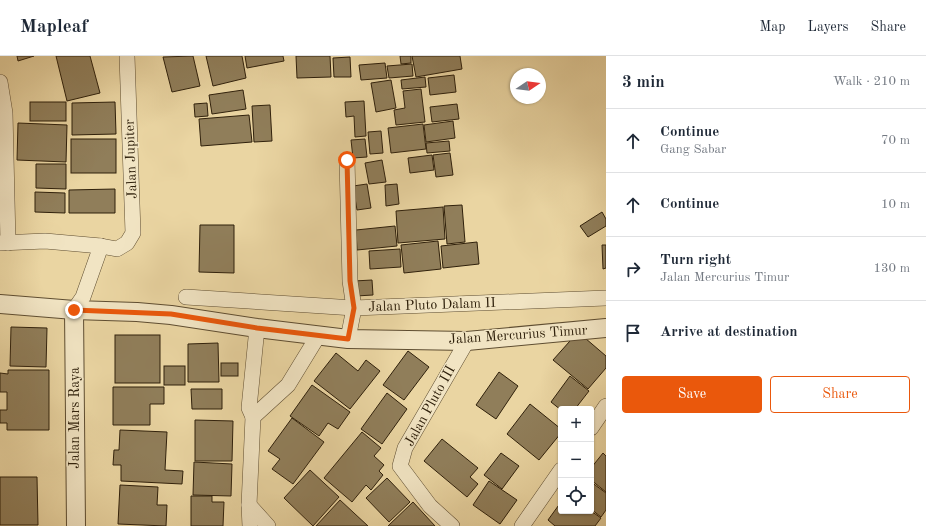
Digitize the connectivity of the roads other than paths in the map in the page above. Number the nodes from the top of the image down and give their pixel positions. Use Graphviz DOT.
graph roads {
  1 [pos="127,56"];
  2 [pos="0,82"];
  3 [pos="3,113"];
  4 [pos="347,160"];
  5 [pos="4,243"];
  6 [pos="106,247"];
  7 [pos="186,297"];
  8 [pos="606,298"];
  9 [pos="0,304"];
  10 [pos="354,308"];
  11 [pos="74,310"];
  12 [pos="257,328"];
  13 [pos="606,328"];
  14 [pos="318,336"];
  15 [pos="348,339"];
  16 [pos="467,341"];
  17 [pos="606,406"];
  18 [pos="253,417"];
  19 [pos="594,424"];
  20 [pos="558,474"];
  21 [pos="249,505"];
  22 [pos="76,526"];
  23 [pos="250,526"];
  24 [pos="268,526"];
  25 [pos="452,526"];
  26 [pos="522,526"];
  1 -- 6 [label="street, Jalan Jupiter"];
  2 -- 3 [label="street"];
  3 -- 5 [label="street"];
  4 -- 10 [label="street"];
  5 -- 6 [label="street"];
  6 -- 11 [label="street"];
  7 -- 10 [label="street, Jalan Pluto Dalam II"];
  8 -- 10 [label="street, Jalan Pluto Dalam II"];
  9 -- 11 [label="street, Jalan Mercurius Timur"];
  10 -- 15 [label="street"];
  11 -- 12 [label="street, Jalan Mercurius Timur"];
  11 -- 22 [label="street, Jalan Mars Raya"];
  12 -- 14 [label="street, Jalan Mercurius Timur"];
  12 -- 18 [label="street"];
  13 -- 16 [label="street, Jalan Mercurius Timur"];
  14 -- 15 [label="street, Jalan Mercurius Timur"];
  14 -- 18 [label="street"];
  15 -- 16 [label="street, Jalan Mercurius Timur"];
  16 -- 25 [label="street, Jalan Pluto III"];
  17 -- 19 [label="street"];
  18 -- 21 [label="street"];
  20 -- 26 [label="street"];
  21 -- 23 [label="street"];
  21 -- 24 [label="street"];
}
